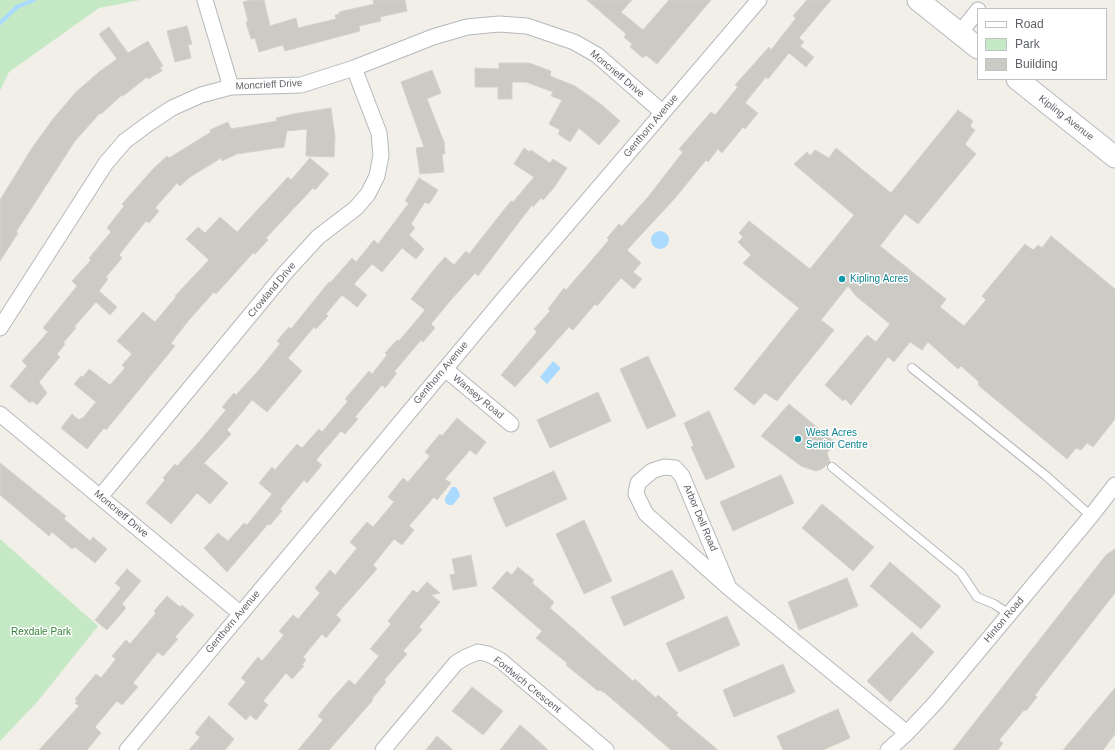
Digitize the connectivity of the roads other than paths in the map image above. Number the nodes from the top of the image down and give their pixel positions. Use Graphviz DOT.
graph roads {
  1 [pos="205,0"];
  2 [pos="759,0"];
  3 [pos="918,0"];
  4 [pos="986,0"];
  5 [pos="980,8"];
  6 [pos="977,11"];
  7 [pos="960,33"];
  8 [pos="977,47"];
  9 [pos="354,68"];
  10 [pos="1018,80"];
  11 [pos="231,87"];
  12 [pos="662,112"];
  13 [pos="1115,157"];
  14 [pos="0,328"];
  15 [pos="912,368"];
  16 [pos="445,369"];
  17 [pos="0,414"];
  18 [pos="511,424"];
  19 [pos="832,468"];
  20 [pos="1115,485"];
  21 [pos="100,497"];
  22 [pos="1091,516"];
  23 [pos="729,588"];
  24 [pos="241,614"];
  25 [pos="1010,614"];
  26 [pos="907,733"];
  27 [pos="600,748"];
  28 [pos="127,750"];
  29 [pos="383,750"];
  30 [pos="888,750"];
  1 -- 11 [label="street"];
  2 -- 12 [label="street, Genthorn Avenue"];
  3 -- 7 [label="main road"];
  4 -- 5 [label="street"];
  6 -- 7 [label="street"];
  7 -- 8 [label="main road"];
  9 -- 11 [label="street, Moncrieff Drive"];
  9 -- 12 [label="street, Moncrieff Drive"];
  9 -- 21 [label="street, Crowland Drive"];
  10 -- 13 [label="main road, Kipling Avenue"];
  11 -- 14 [label="street, Moncrieff Drive"];
  12 -- 16 [label="street, Genthorn Avenue"];
  15 -- 22 [label="lane"];
  16 -- 18 [label="street, Wansey Road"];
  16 -- 24 [label="street, Genthorn Avenue"];
  17 -- 21 [label="street, Moncrieff Drive"];
  19 -- 25 [label="lane"];
  20 -- 22 [label="street, Hinton Road"];
  21 -- 24 [label="street, Moncrieff Drive"];
  22 -- 25 [label="street, Hinton Road"];
  23 -- 23 [label="street, Arbor Dell Road"];
  23 -- 26 [label="street, Arbor Dell Road"];
  24 -- 28 [label="street, Genthorn Avenue"];
  25 -- 26 [label="street, Hinton Road"];
  26 -- 30 [label="street, Hinton Road"];
  27 -- 29 [label="street, Fordwich Crescent"];
}
